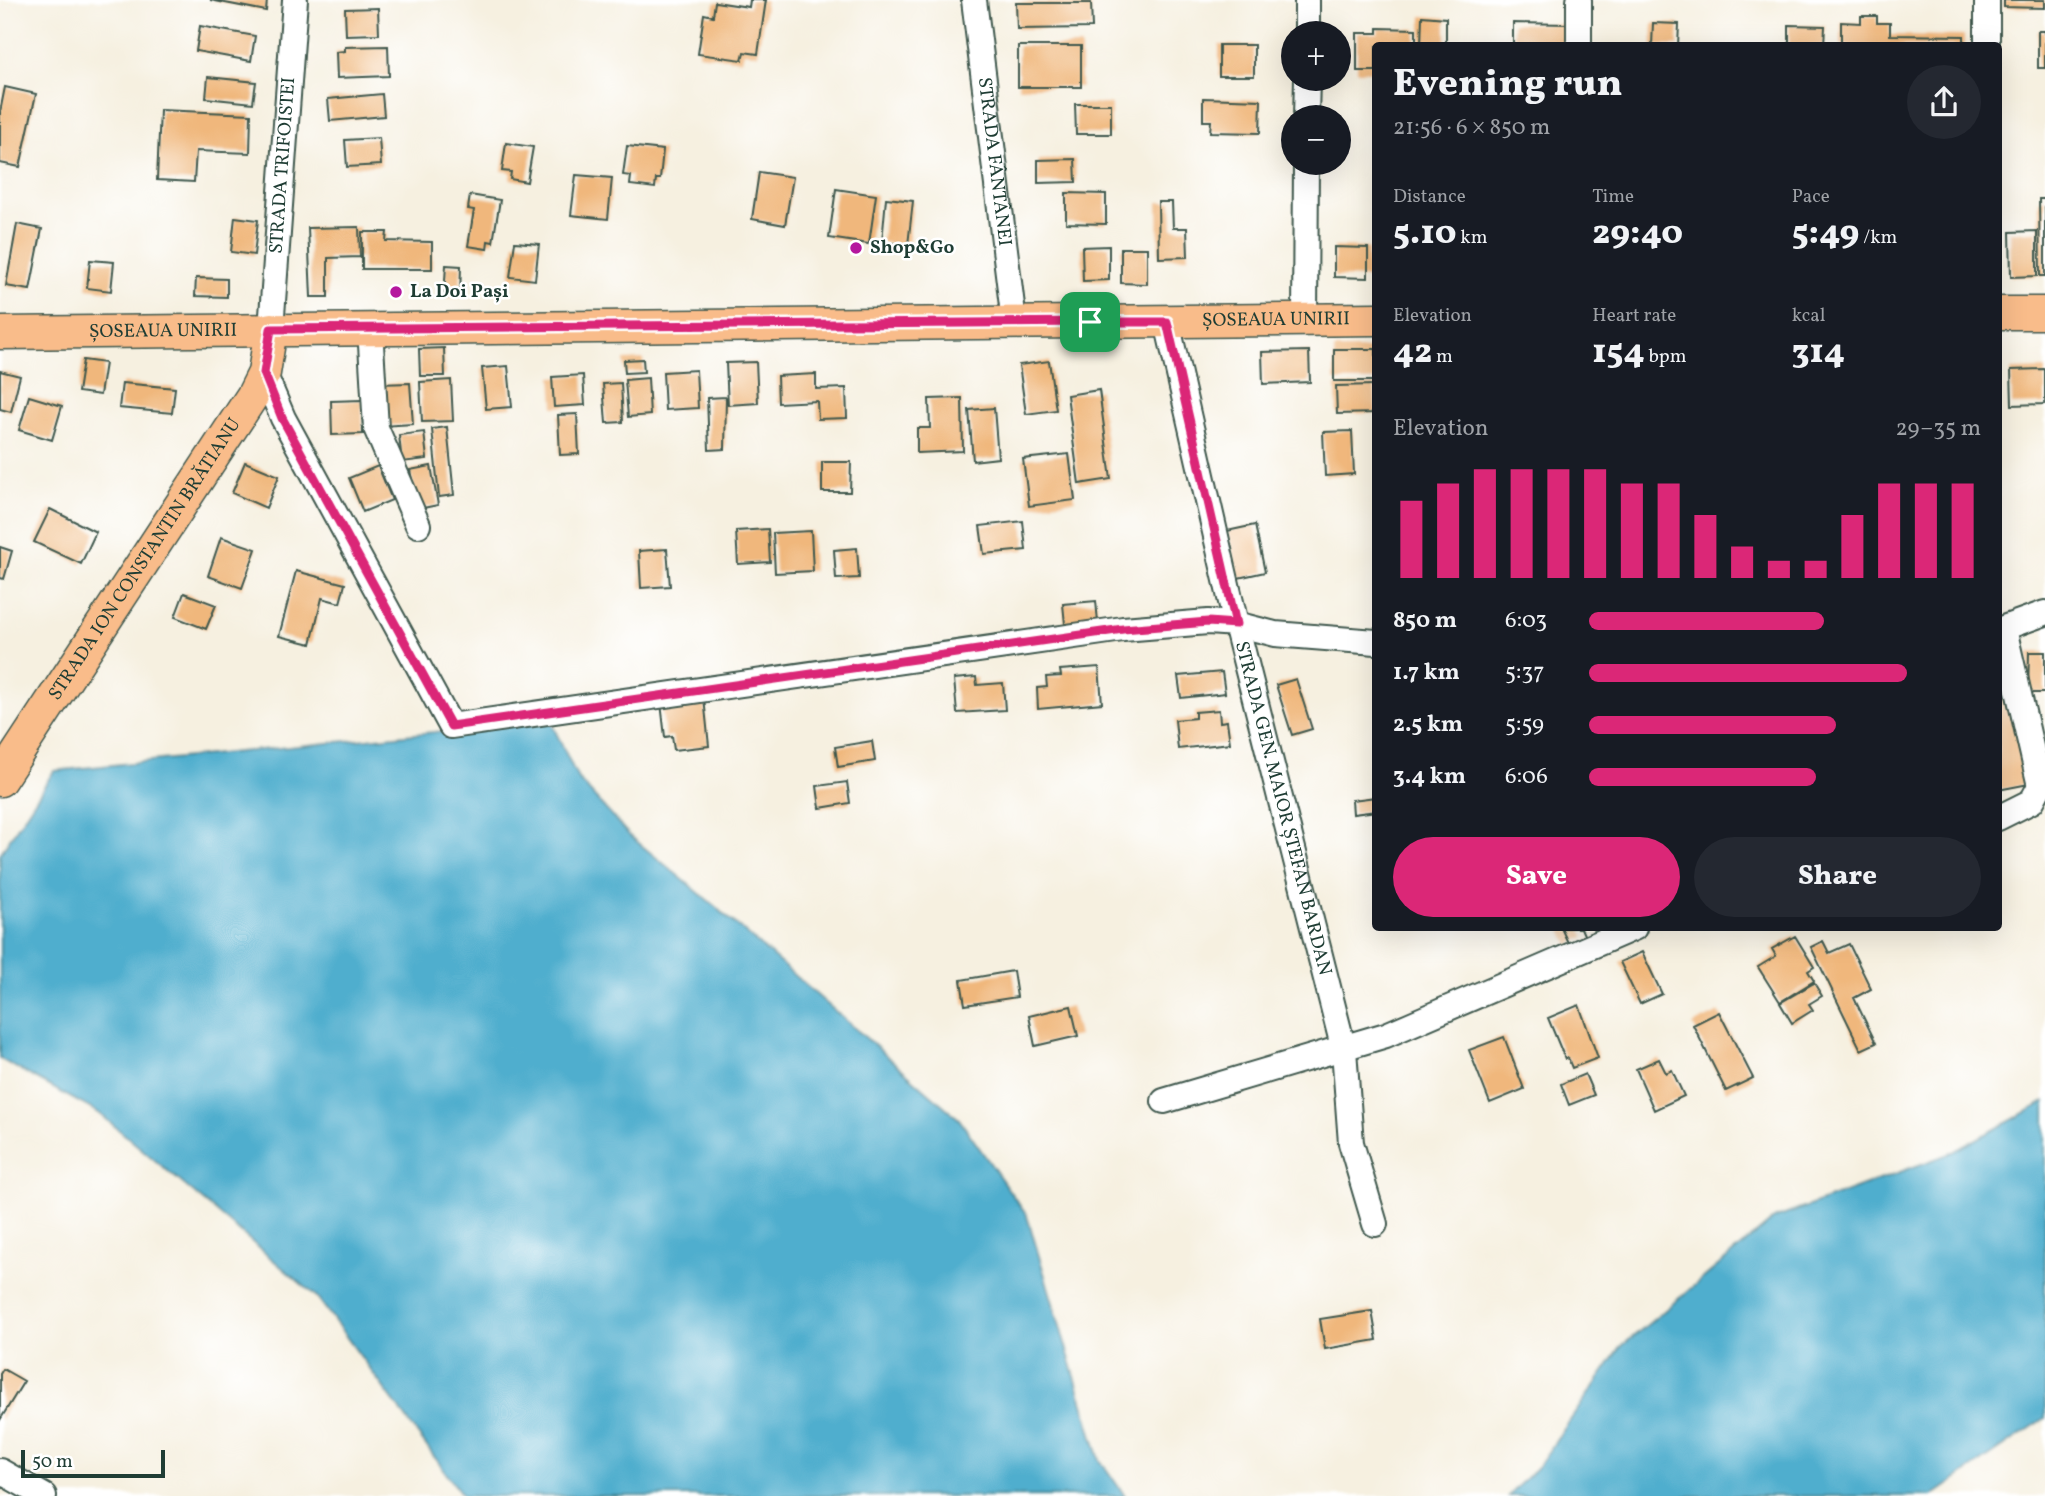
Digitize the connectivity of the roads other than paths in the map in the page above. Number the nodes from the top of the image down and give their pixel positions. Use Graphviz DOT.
graph roads {
  1 [pos="295,0"];
  2 [pos="974,0"];
  3 [pos="1307,0"];
  4 [pos="1579,0"];
  5 [pos="1987,0"];
  6 [pos="1307,21"];
  7 [pos="1579,42"];
  8 [pos="1987,42"];
  9 [pos="1306,175"];
  10 [pos="2002,313"];
  11 [pos="2045,313"];
  12 [pos="1372,319"];
  13 [pos="1305,320"];
  14 [pos="1014,322"];
  15 [pos="1167,322"];
  16 [pos="370,328"];
  17 [pos="271,329"];
  18 [pos="0,333"];
  19 [pos="264,373"];
  20 [pos="418,525"];
  21 [pos="2045,613"];
  22 [pos="1236,624"];
  23 [pos="2002,630"];
  24 [pos="2002,634"];
  25 [pos="1372,642"];
  26 [pos="0,780"];
  27 [pos="2043,785"];
  28 [pos="2002,816"];
  29 [pos="1627,931"];
  30 [pos="1344,1050"];
  31 [pos="1164,1101"];
  32 [pos="1375,1224"];
  33 [pos="0,1471"];
  34 [pos="44,1496"];
  1 -- 17 [label="street, STRADA TRIFOISTEI"];
  2 -- 14 [label="street, STRADA FÂNTÂNEI"];
  3 -- 6 [label="street"];
  4 -- 7 [label="street"];
  5 -- 8 [label="street"];
  9 -- 13 [label="street"];
  10 -- 11 [label="main road"];
  12 -- 13 [label="main road, ȘOSEAUA UNIRII"];
  13 -- 15 [label="main road, ȘOSEAUA UNIRII"];
  14 -- 15 [label="main road, ȘOSEAUA UNIRII"];
  14 -- 16 [label="main road, ȘOSEAUA UNIRII"];
  15 -- 22 [label="street, STRADA GEN. MAIOR ȘTEFAN BARDAN"];
  16 -- 17 [label="main road, ȘOSEAUA UNIRII"];
  16 -- 20 [label="street"];
  17 -- 18 [label="main road, ȘOSEAUA UNIRII"];
  17 -- 19 [label="main road, STRADA ION CONSTANTIN BRĂTIANU"];
  19 -- 22 [label="street"];
  19 -- 26 [label="main road, STRADA ION CONSTANTIN BRĂTIANU"];
  21 -- 23 [label="street"];
  22 -- 25 [label="street"];
  22 -- 30 [label="street, STRADA GEN. MAIOR ȘTEFAN BARDAN"];
  24 -- 27 [label="street"];
  27 -- 28 [label="street"];
  29 -- 30 [label="street"];
  30 -- 31 [label="street"];
  30 -- 32 [label="street, STRADA GEN. MAIOR ȘTEFAN BARDAN"];
  33 -- 34 [label="street"];
}
